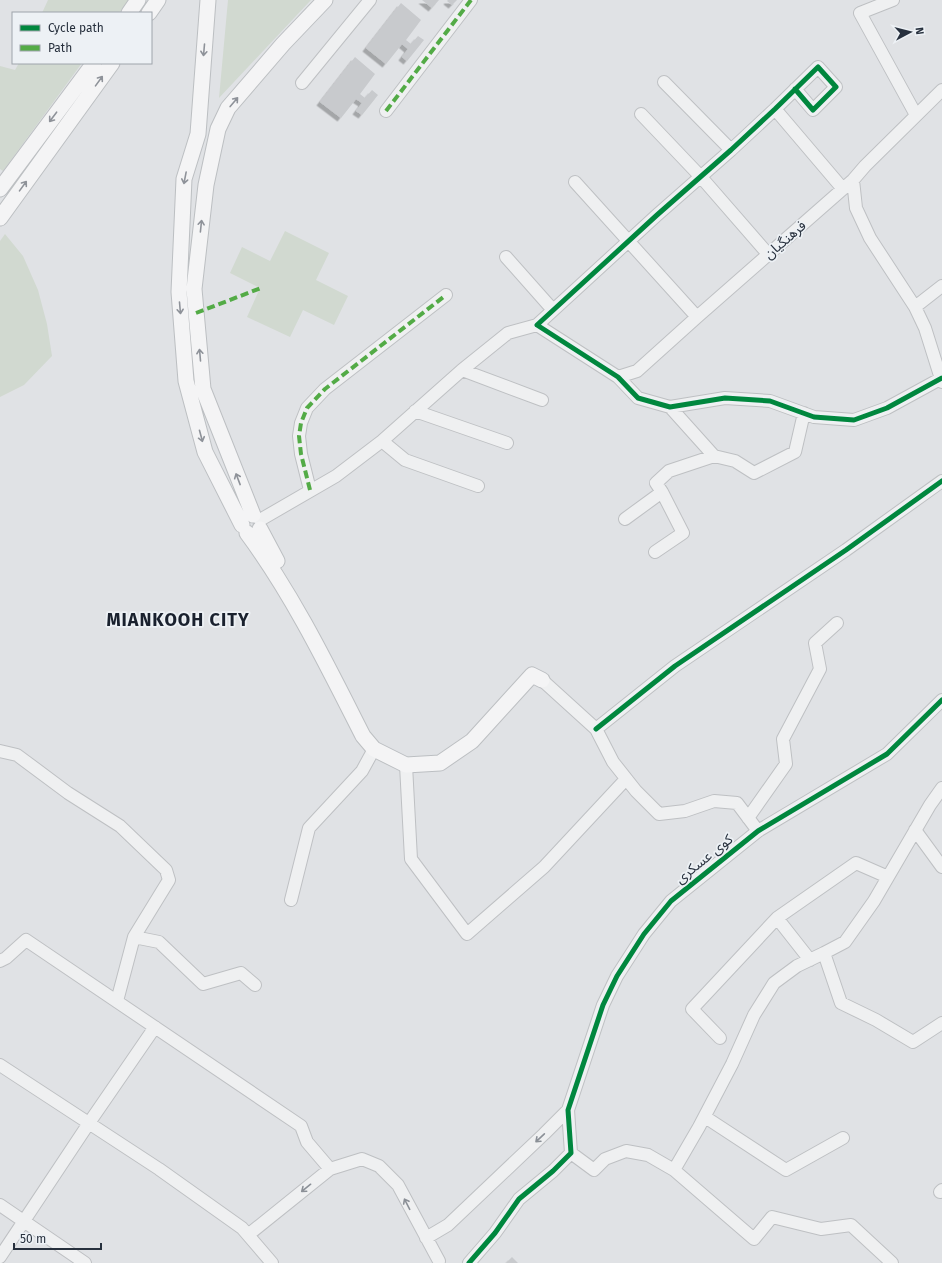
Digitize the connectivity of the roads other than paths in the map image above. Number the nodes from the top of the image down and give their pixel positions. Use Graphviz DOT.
graph roads {
  1 [pos="138,0"];
  2 [pos="158,0"];
  3 [pos="325,0"];
  4 [pos="370,0"];
  5 [pos="471,0"];
  6 [pos="893,0"];
  7 [pos="206,4"];
  8 [pos="130,12"];
  9 [pos="150,12"];
  10 [pos="93,64"];
  11 [pos="111,64"];
  12 [pos="302,82"];
  13 [pos="664,82"];
  14 [pos="795,89"];
  15 [pos="942,90"];
  16 [pos="775,110"];
  17 [pos="386,111"];
  18 [pos="641,114"];
  19 [pos="916,115"];
  20 [pos="731,150"];
  21 [pos="701,177"];
  22 [pos="853,180"];
  23 [pos="575,182"];
  24 [pos="0,188"];
  25 [pos="843,189"];
  26 [pos="0,218"];
  27 [pos="628,242"];
  28 [pos="768,254"];
  29 [pos="506,257"];
  30 [pos="942,286"];
  31 [pos="446,295"];
  32 [pos="915,307"];
  33 [pos="553,310"];
  34 [pos="696,317"];
  35 [pos="537,325"];
  36 [pos="462,370"];
  37 [pos="618,377"];
  38 [pos="942,378"];
  39 [pos="942,382"];
  40 [pos="542,400"];
  41 [pos="670,407"];
  42 [pos="415,411"];
  43 [pos="804,413"];
  44 [pos="382,441"];
  45 [pos="507,443"];
  46 [pos="714,456"];
  47 [pos="942,481"];
  48 [pos="478,486"];
  49 [pos="310,490"];
  50 [pos="662,492"];
  51 [pos="625,519"];
  52 [pos="252,524"];
  53 [pos="655,552"];
  54 [pos="837,623"];
  55 [pos="542,680"];
  56 [pos="942,700"];
  57 [pos="596,729"];
  58 [pos="374,749"];
  59 [pos="0,751"];
  60 [pos="406,765"];
  61 [pos="626,779"];
  62 [pos="942,788"];
  63 [pos="748,818"];
  64 [pos="915,830"];
  65 [pos="758,831"];
  66 [pos="942,867"];
  67 [pos="888,877"];
  68 [pos="291,900"];
  69 [pos="777,918"];
  70 [pos="134,937"];
  71 [pos="824,953"];
  72 [pos="810,960"];
  73 [pos="0,961"];
  74 [pos="255,985"];
  75 [pos="117,1002"];
  76 [pos="942,1023"];
  77 [pos="155,1027"];
  78 [pos="720,1038"];
  79 [pos="0,1065"];
  80 [pos="568,1110"];
  81 [pos="705,1117"];
  82 [pos="89,1123"];
  83 [pos="843,1138"];
  84 [pos="571,1153"];
  85 [pos="330,1169"];
  86 [pos="674,1170"];
  87 [pos="0,1205"];
  88 [pos="24,1221"];
  89 [pos="248,1235"];
  90 [pos="426,1238"];
  91 [pos="0,1257"];
  92 [pos="441,1262"];
  93 [pos="85,1263"];
  94 [pos="272,1263"];
  95 [pos="469,1263"];
  96 [pos="892,1263"];
  1 -- 8 [label="main road"];
  2 -- 9 [label="main road"];
  52 -- 3 [label="main road, one-way"];
  4 -- 12 [label="street"];
  5 -- 17 [label="street"];
  6 -- 19 [label="street"];
  7 -- 52 [label="main road, one-way"];
  10 -- 24 [label="main road, one-way"];
  26 -- 11 [label="main road, one-way"];
  13 -- 20 [label="street"];
  14 -- 16 [label="street"];
  15 -- 19 [label="street, فرهنگیان"];
  16 -- 20 [label="street"];
  16 -- 25 [label="street"];
  18 -- 21 [label="street"];
  19 -- 22 [label="street, فرهنگیان"];
  20 -- 21 [label="street"];
  21 -- 27 [label="street"];
  21 -- 28 [label="street"];
  22 -- 25 [label="street, فرهنگیان"];
  22 -- 32 [label="street"];
  23 -- 27 [label="street"];
  25 -- 28 [label="street, فرهنگیان"];
  27 -- 33 [label="street"];
  27 -- 34 [label="street"];
  28 -- 34 [label="street, فرهنگیان"];
  29 -- 33 [label="street"];
  30 -- 32 [label="street"];
  31 -- 49 [label="street"];
  32 -- 38 [label="street"];
  33 -- 35 [label="street"];
  34 -- 37 [label="street, فرهنگیان"];
  35 -- 36 [label="street"];
  35 -- 37 [label="street"];
  36 -- 40 [label="street"];
  36 -- 42 [label="street"];
  37 -- 41 [label="street"];
  38 -- 39 [label="street"];
  38 -- 43 [label="street"];
  41 -- 43 [label="street"];
  41 -- 46 [label="street"];
  42 -- 44 [label="street"];
  42 -- 45 [label="street"];
  43 -- 46 [label="street"];
  44 -- 48 [label="street"];
  44 -- 49 [label="street"];
  46 -- 50 [label="street"];
  47 -- 57 [label="street"];
  49 -- 52 [label="street"];
  50 -- 51 [label="street"];
  50 -- 53 [label="street"];
  52 -- 58 [label="main road"];
  54 -- 63 [label="street"];
  55 -- 57 [label="street"];
  55 -- 60 [label="main road"];
  56 -- 65 [label="street, کوی عسکری"];
  57 -- 61 [label="street"];
  58 -- 60 [label="main road"];
  58 -- 68 [label="street"];
  59 -- 70 [label="street"];
  60 -- 61 [label="street"];
  61 -- 63 [label="street"];
  62 -- 64 [label="street"];
  63 -- 65 [label="street"];
  64 -- 66 [label="street"];
  64 -- 67 [label="street"];
  65 -- 80 [label="street, کوی عسکری"];
  67 -- 69 [label="street"];
  67 -- 71 [label="street"];
  69 -- 72 [label="street"];
  69 -- 78 [label="street"];
  70 -- 74 [label="street"];
  70 -- 75 [label="street"];
  71 -- 72 [label="street"];
  71 -- 76 [label="street"];
  72 -- 81 [label="street"];
  73 -- 75 [label="street"];
  75 -- 77 [label="street"];
  77 -- 82 [label="street"];
  77 -- 85 [label="street"];
  79 -- 82 [label="street"];
  80 -- 84 [label="street"];
  80 -- 90 [label="street, one-way"];
  81 -- 83 [label="street"];
  81 -- 86 [label="street"];
  82 -- 88 [label="street"];
  82 -- 89 [label="street"];
  84 -- 86 [label="street"];
  84 -- 95 [label="street"];
  85 -- 89 [label="street, one-way"];
  90 -- 85 [label="street, one-way"];
  86 -- 96 [label="street"];
  87 -- 88 [label="street"];
  88 -- 91 [label="street"];
  88 -- 93 [label="street"];
  89 -- 94 [label="street"];
  90 -- 92 [label="street"];
}
